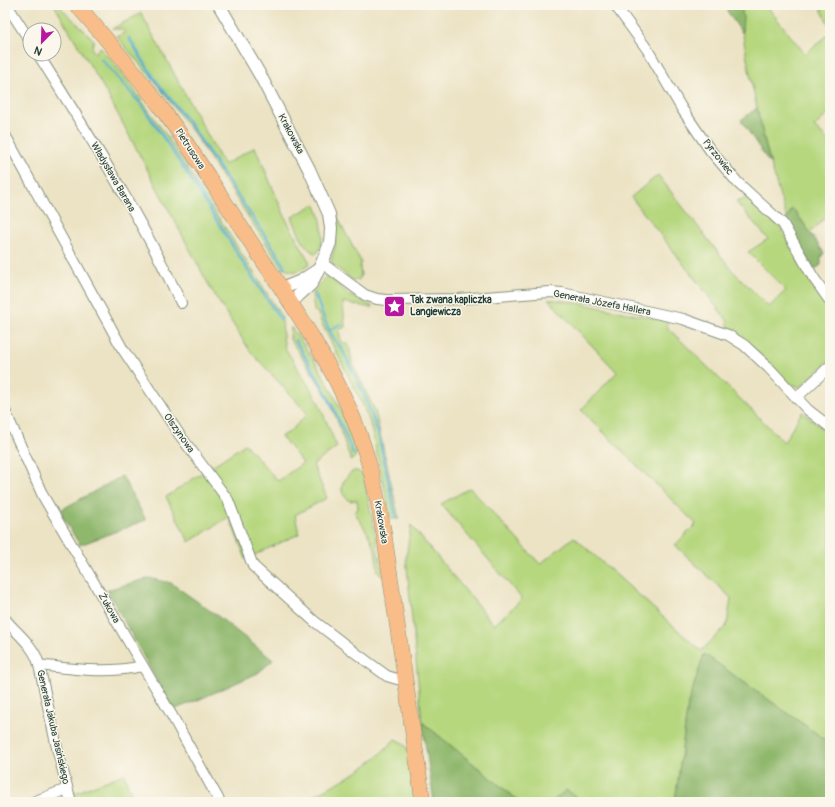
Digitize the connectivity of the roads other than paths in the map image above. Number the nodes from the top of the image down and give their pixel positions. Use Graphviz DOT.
graph roads {
  1 [pos="8,5"];
  2 [pos="76,5"];
  3 [pos="219,5"];
  4 [pos="615,5"];
  5 [pos="22,28"];
  6 [pos="43,62"];
  7 [pos="5,135"];
  8 [pos="320,267"];
  9 [pos="281,289"];
  10 [pos="830,301"];
  11 [pos="290,303"];
  12 [pos="181,304"];
  13 [pos="830,366"];
  14 [pos="796,398"];
  15 [pos="5,412"];
  16 [pos="830,426"];
  17 [pos="5,619"];
  18 [pos="38,664"];
  19 [pos="142,666"];
  20 [pos="405,679"];
  21 [pos="67,789"];
  22 [pos="33,802"];
  23 [pos="71,802"];
  24 [pos="220,802"];
  25 [pos="423,802"];
  1 -- 5 [label="street"];
  2 -- 9 [label="main road, Pietrusowa"];
  3 -- 8 [label="street, Krakowska"];
  4 -- 10 [label="street, Pyrzowiec"];
  6 -- 12 [label="street, Władysława Barana"];
  7 -- 20 [label="street, Olszynowa"];
  8 -- 9 [label="street"];
  8 -- 11 [label="street, Krakowska"];
  8 -- 14 [label="street, Generała Józefa Hallera"];
  9 -- 11 [label="main road, Pietrusowa"];
  11 -- 20 [label="main road, Krakowska"];
  13 -- 14 [label="street"];
  14 -- 16 [label="street, Generała Józefa Hallera"];
  15 -- 19 [label="street, Żukowa"];
  17 -- 18 [label="street, Generała Jakuba Jasińskiego"];
  18 -- 19 [label="street, Generała Jakuba Jasińskiego"];
  18 -- 21 [label="street, Generała Jakuba Jasińskiego"];
  19 -- 24 [label="street, Żukowa"];
  20 -- 25 [label="main road, Krakowska"];
  21 -- 22 [label="street, Generała Jakuba Jasińskiego"];
  21 -- 23 [label="street, Generała Jakuba Jasińskiego"];
}
